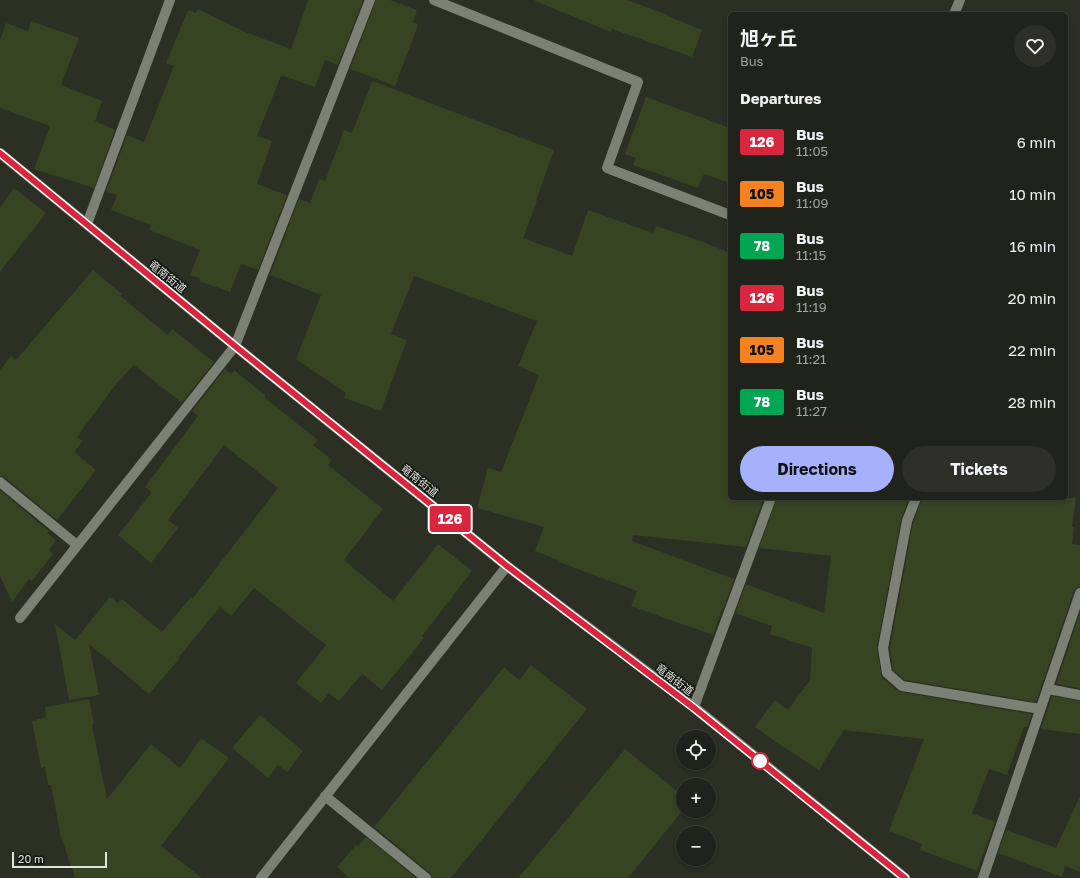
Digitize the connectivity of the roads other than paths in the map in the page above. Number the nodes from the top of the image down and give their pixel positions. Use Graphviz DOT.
graph roads {
  1 [pos="170,0"];
  2 [pos="370,0"];
  3 [pos="434,0"];
  4 [pos="960,0"];
  5 [pos="955,12"];
  6 [pos="0,153"];
  7 [pos="728,214"];
  8 [pos="87,224"];
  9 [pos="235,346"];
  10 [pos="0,482"];
  11 [pos="770,500"];
  12 [pos="915,500"];
  13 [pos="77,545"];
  14 [pos="507,566"];
  15 [pos="1080,593"];
  16 [pos="20,618"];
  17 [pos="1048,689"];
  18 [pos="1080,695"];
  19 [pos="694,708"];
  20 [pos="1040,710"];
  21 [pos="325,796"];
  22 [pos="260,878"];
  23 [pos="426,878"];
  24 [pos="905,878"];
  25 [pos="983,878"];
  1 -- 8 [label="street"];
  2 -- 9 [label="street"];
  3 -- 7 [label="street"];
  4 -- 5 [label="street"];
  6 -- 8 [label="street, 竜南街道"];
  8 -- 9 [label="street, 竜南街道"];
  9 -- 13 [label="street"];
  9 -- 14 [label="street, 竜南街道"];
  10 -- 13 [label="street"];
  11 -- 19 [label="street"];
  12 -- 20 [label="street"];
  13 -- 16 [label="street"];
  14 -- 19 [label="street, 竜南街道"];
  14 -- 21 [label="street"];
  15 -- 17 [label="street"];
  17 -- 18 [label="street"];
  17 -- 20 [label="street"];
  19 -- 24 [label="street, 竜南街道"];
  20 -- 25 [label="street"];
  21 -- 22 [label="street"];
  21 -- 23 [label="street"];
}
